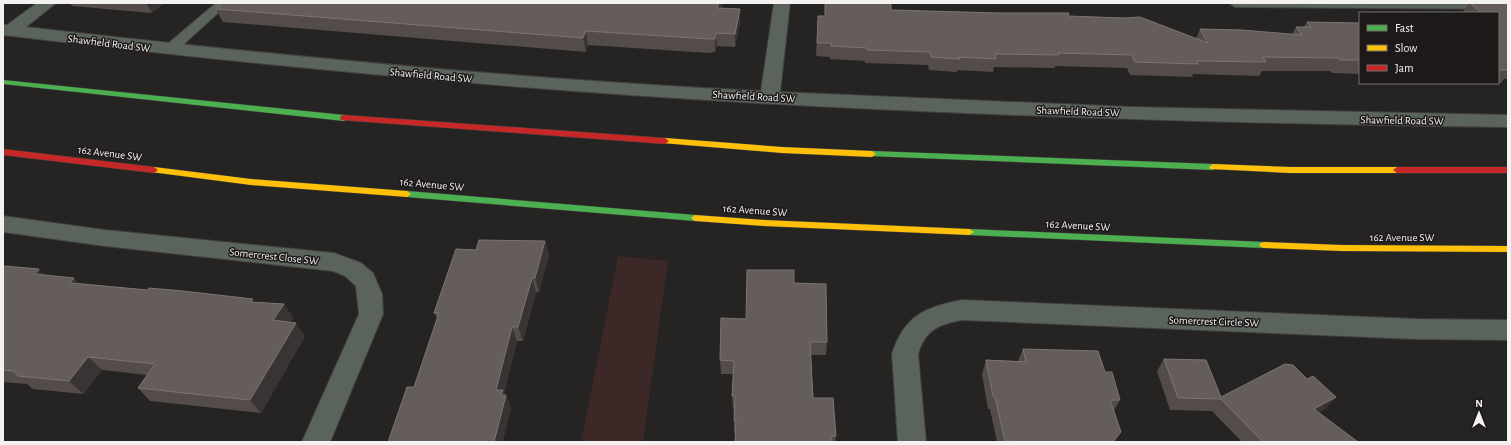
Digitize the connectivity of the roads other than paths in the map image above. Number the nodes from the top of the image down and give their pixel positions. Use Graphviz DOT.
graph roads {
  1 [pos="48,3"];
  2 [pos="223,3"];
  3 [pos="782,3"];
  4 [pos="1235,3"];
  5 [pos="1338,4"];
  6 [pos="1508,5"];
  7 [pos="7,31"];
  8 [pos="169,50"];
  9 [pos="3,82"];
  10 [pos="770,97"];
  11 [pos="1508,121"];
  12 [pos="3,152"];
  13 [pos="1508,170"];
  14 [pos="3,224"];
  15 [pos="1508,249"];
  16 [pos="1508,330"];
  17 [pos="316,442"];
  18 [pos="912,442"];
  1 -- 7 [label="street"];
  2 -- 8 [label="lane"];
  3 -- 10 [label="street"];
  4 -- 5 [label="lane"];
  5 -- 6 [label="lane"];
  7 -- 8 [label="street, Shawfield Road SW"];
  8 -- 10 [label="street, Shawfield Road SW"];
  9 -- 13 [label="main road"];
  10 -- 11 [label="street, Shawfield Road SW"];
  12 -- 15 [label="main road, 162 Avenue SW"];
  14 -- 17 [label="street, Somercrest Close SW"];
  16 -- 18 [label="street, Somercrest Circle SW"];
}
